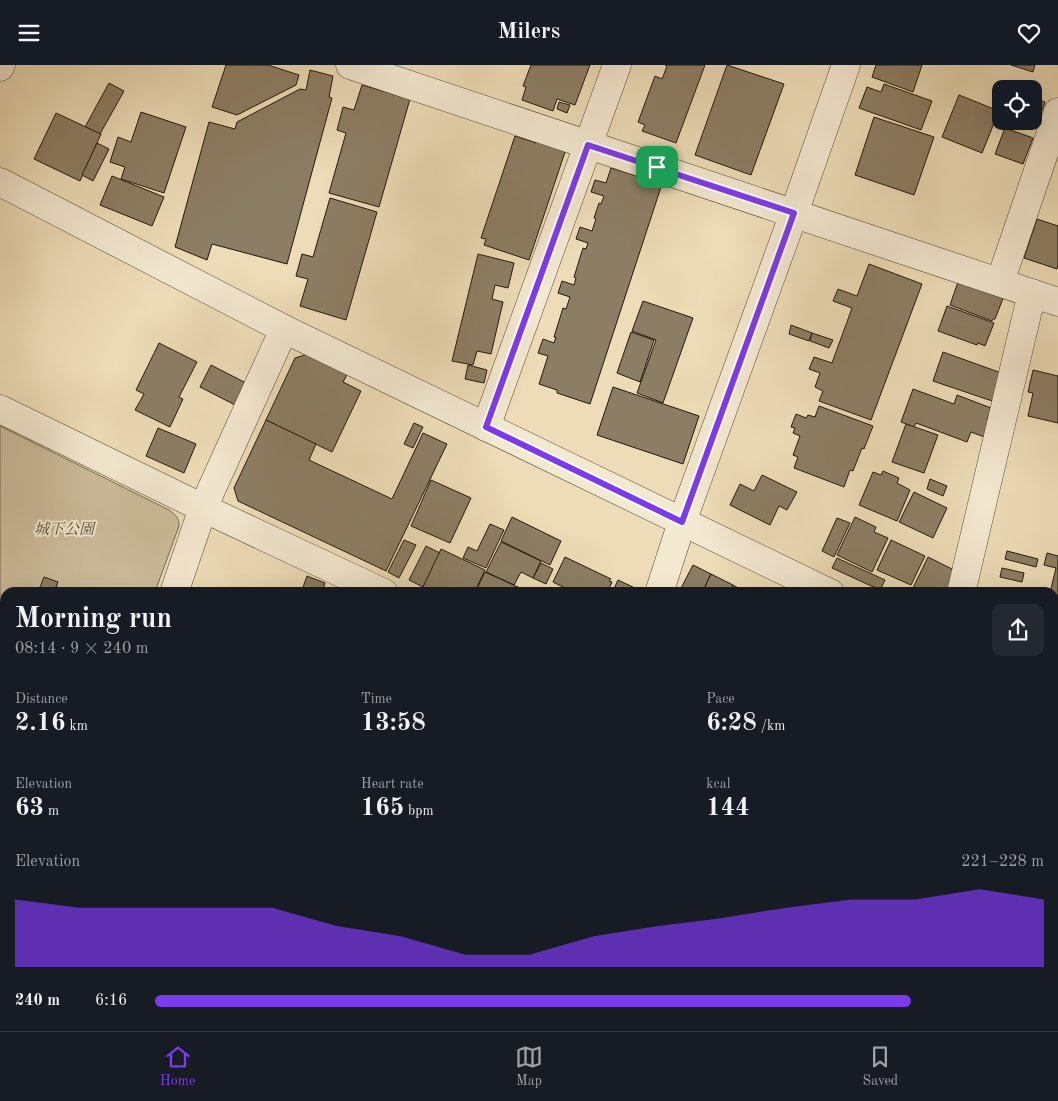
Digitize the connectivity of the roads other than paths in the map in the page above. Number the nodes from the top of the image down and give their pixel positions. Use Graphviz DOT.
graph roads {
  1 [pos="617,65"];
  2 [pos="846,65"];
  3 [pos="366,68"];
  4 [pos="1058,112"];
  5 [pos="588,145"];
  6 [pos="0,182"];
  7 [pos="794,213"];
  8 [pos="1000,282"];
  9 [pos="1032,293"];
  10 [pos="1058,302"];
  11 [pos="284,329"];
  12 [pos="0,409"];
  13 [pos="486,427"];
  14 [pos="204,508"];
  15 [pos="682,522"];
  16 [pos="176,587"];
  17 [pos="371,587"];
  18 [pos="661,587"];
  19 [pos="817,587"];
  20 [pos="962,587"];
  1 -- 5 [label="street"];
  2 -- 7 [label="street"];
  3 -- 5 [label="street"];
  4 -- 8 [label="street"];
  5 -- 7 [label="street"];
  5 -- 13 [label="street"];
  6 -- 11 [label="street"];
  7 -- 8 [label="street"];
  7 -- 15 [label="street"];
  8 -- 9 [label="street"];
  9 -- 10 [label="street"];
  9 -- 20 [label="street"];
  11 -- 13 [label="street"];
  11 -- 14 [label="street"];
  12 -- 14 [label="street"];
  13 -- 15 [label="street"];
  14 -- 16 [label="street"];
  14 -- 17 [label="street"];
  15 -- 18 [label="street"];
  15 -- 19 [label="street"];
}
